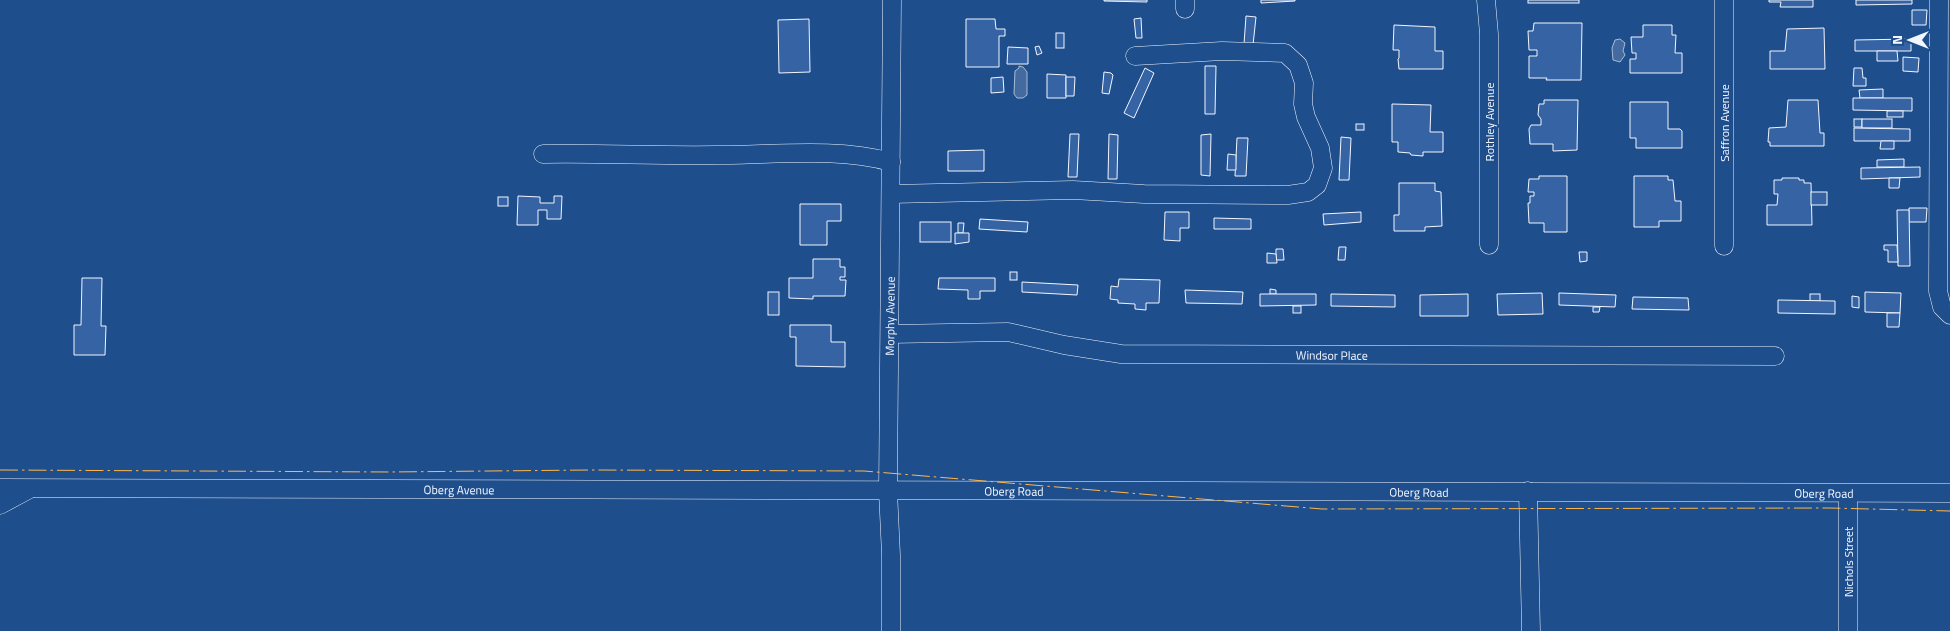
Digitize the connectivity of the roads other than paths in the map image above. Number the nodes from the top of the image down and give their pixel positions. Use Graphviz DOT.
graph roads {
  1 [pos="892,0"];
  2 [pos="1486,0"];
  3 [pos="1724,0"];
  4 [pos="1939,0"];
  5 [pos="1135,56"];
  6 [pos="543,154"];
  7 [pos="891,162"];
  8 [pos="891,194"];
  9 [pos="1488,245"];
  10 [pos="1724,246"];
  11 [pos="1950,315"];
  12 [pos="890,334"];
  13 [pos="1775,356"];
  14 [pos="0,488"];
  15 [pos="29,489"];
  16 [pos="888,491"];
  17 [pos="1528,492"];
  18 [pos="1950,493"];
  19 [pos="1848,494"];
  20 [pos="0,505"];
  21 [pos="891,631"];
  22 [pos="1531,631"];
  23 [pos="1848,631"];
  1 -- 7 [label="street, Morphy Avenue"];
  2 -- 9 [label="street, Rothley Avenue"];
  3 -- 10 [label="street, Saffron Avenue"];
  4 -- 11 [label="street"];
  5 -- 8 [label="street"];
  6 -- 7 [label="street"];
  7 -- 8 [label="street, Morphy Avenue"];
  8 -- 12 [label="street, Morphy Avenue"];
  12 -- 13 [label="street, Windsor Place"];
  12 -- 16 [label="street, Morphy Avenue"];
  14 -- 15 [label="street, Oberg Avenue"];
  15 -- 16 [label="street, Oberg Avenue"];
  15 -- 20 [label="street, Oberg Avenue"];
  16 -- 17 [label="street, Oberg Road"];
  16 -- 21 [label="street, Morphy Avenue"];
  17 -- 19 [label="street, Oberg Road"];
  17 -- 22 [label="street"];
  18 -- 19 [label="street, Oberg Road"];
  19 -- 23 [label="street, Nichols Street"];
}
